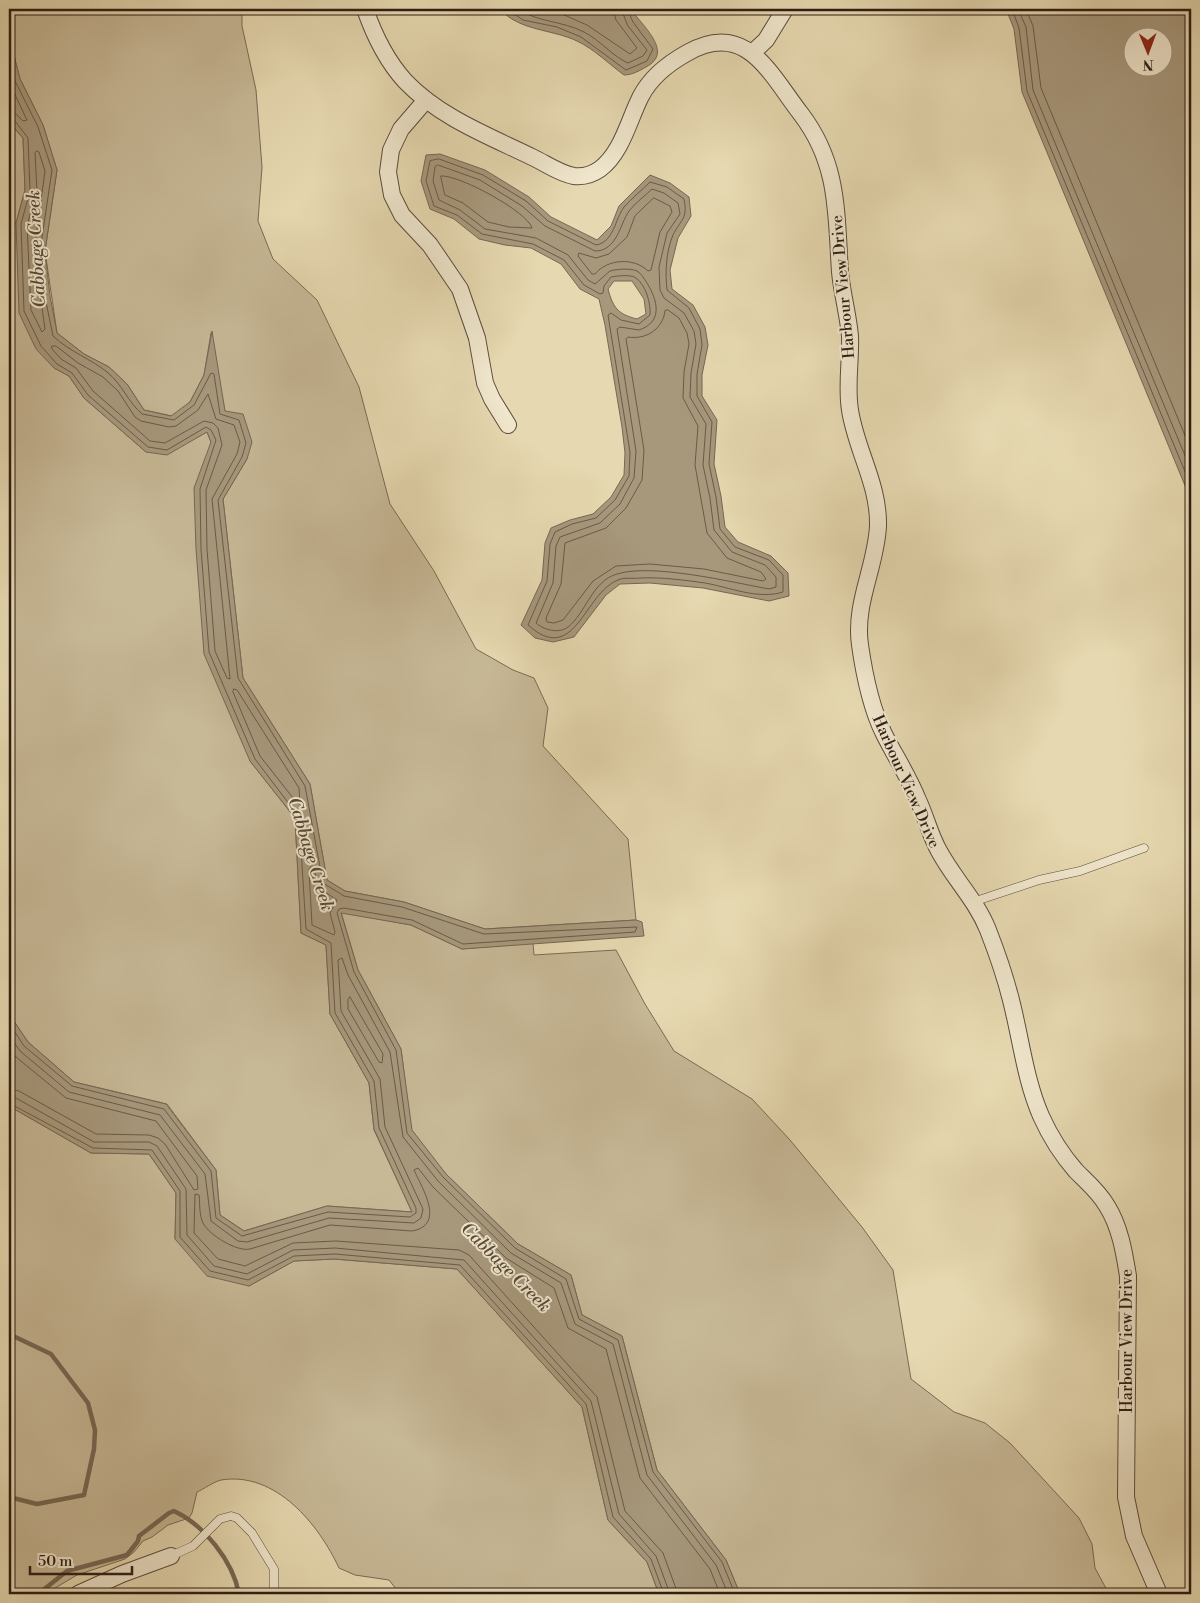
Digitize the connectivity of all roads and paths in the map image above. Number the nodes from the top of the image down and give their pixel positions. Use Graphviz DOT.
graph roads {
  1 [pos="365,9"];
  2 [pos="785,9"];
  3 [pos="752,53"];
  4 [pos="426,100"];
  5 [pos="508,425"];
  6 [pos="1144,848"];
  7 [pos="973,902"];
  8 [pos="171,1556"];
  9 [pos="78,1594"];
  10 [pos="274,1594"];
  11 [pos="1159,1594"];
  1 -- 4 [label="street, Harbour View Drive"];
  2 -- 3 [label="street"];
  3 -- 4 [label="street, Harbour View Drive"];
  3 -- 7 [label="street, Harbour View Drive"];
  4 -- 5 [label="street"];
  6 -- 7 [label="lane"];
  7 -- 11 [label="street, Harbour View Drive"];
  8 -- 9 [label="street"];
  8 -- 10 [label="lane"];
}
